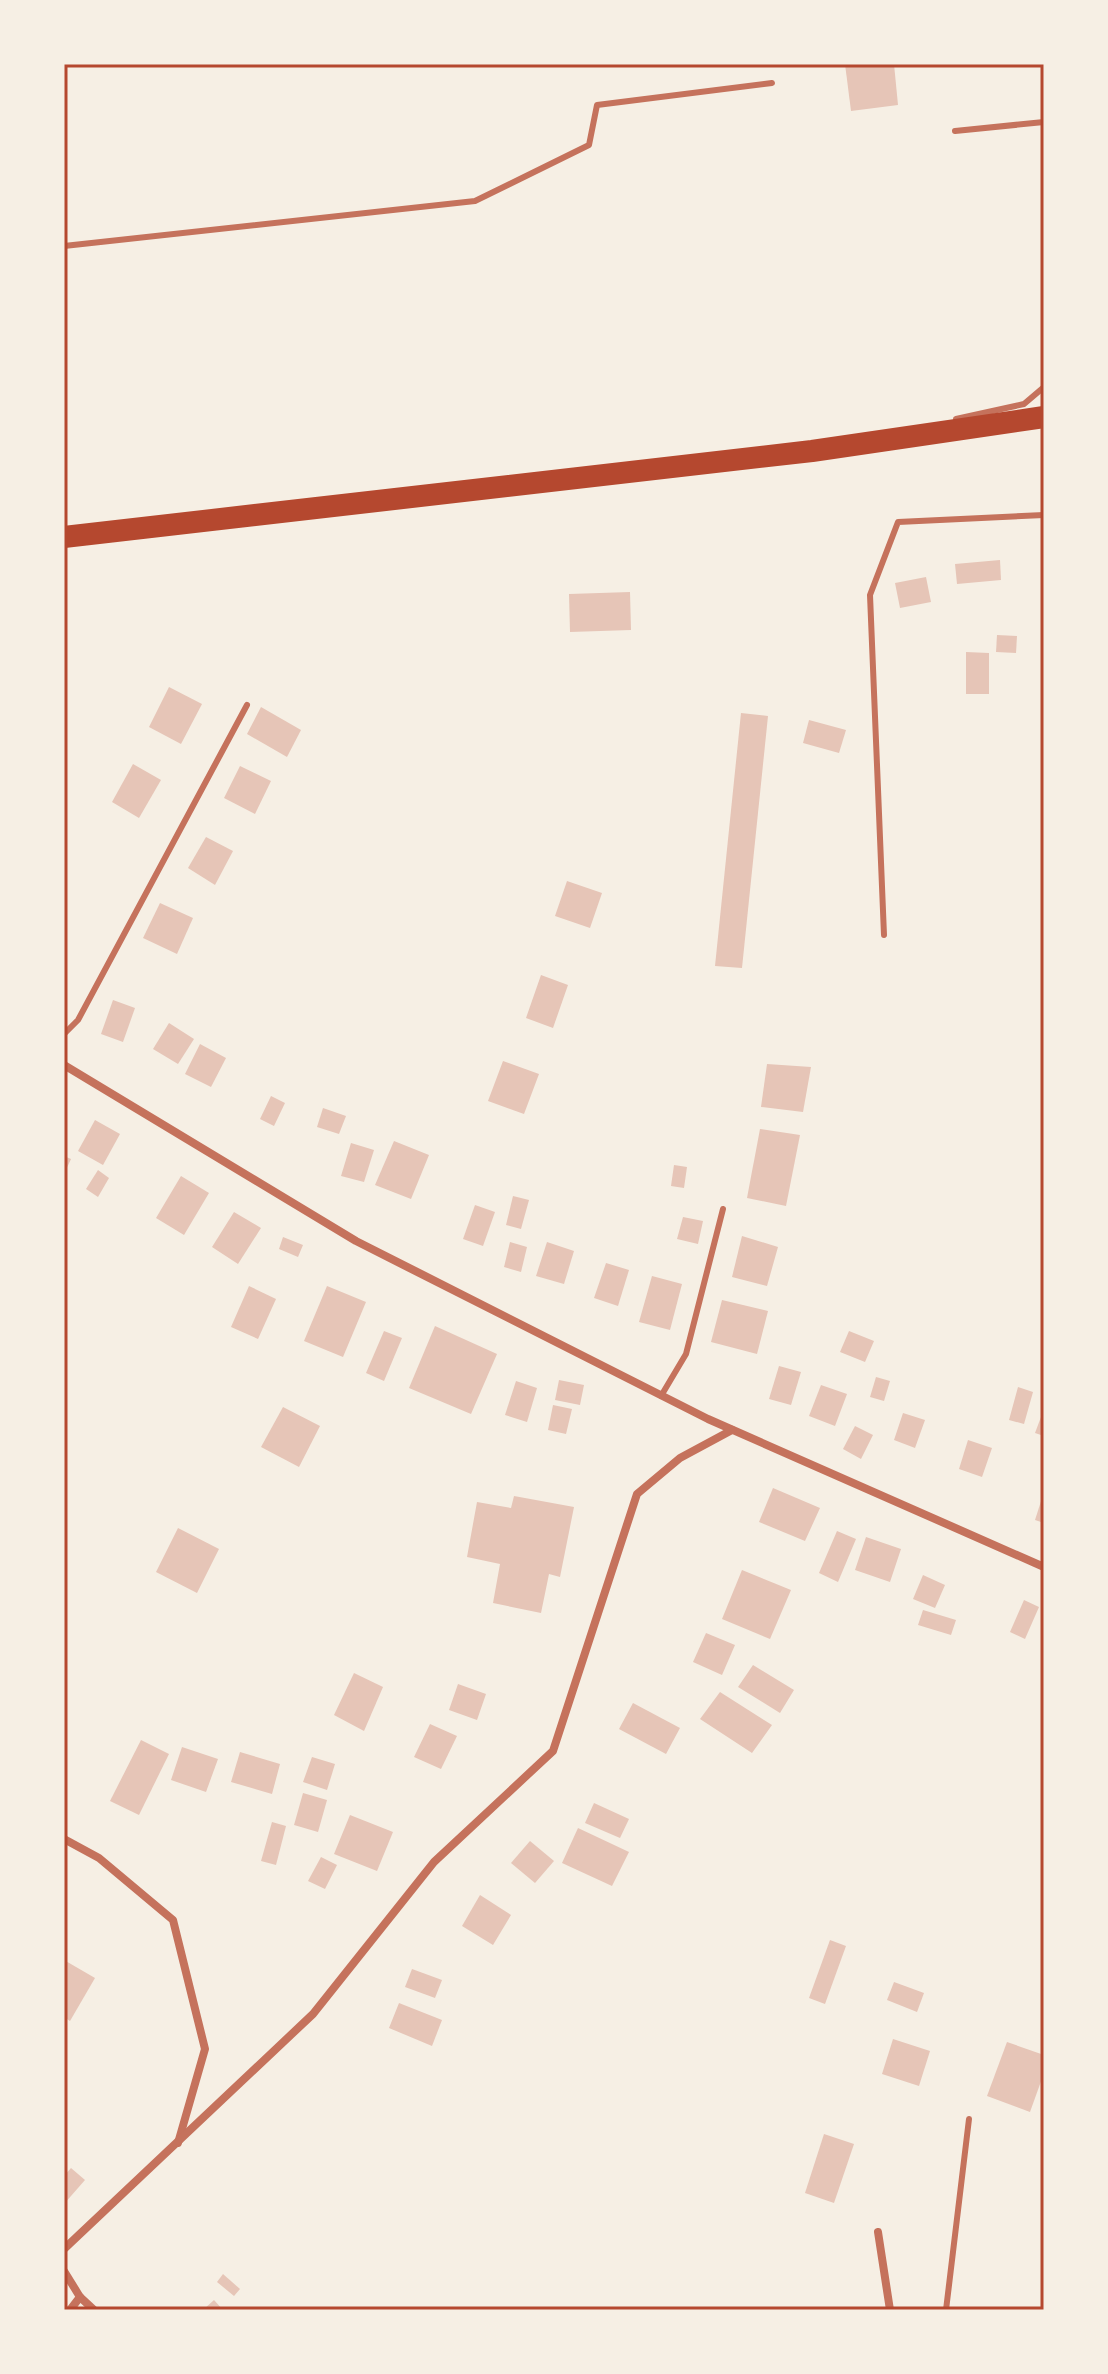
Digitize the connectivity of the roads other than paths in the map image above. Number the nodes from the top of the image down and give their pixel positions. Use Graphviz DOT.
graph roads {
  1 [pos="772,83"];
  2 [pos="1044,122"];
  3 [pos="955,131"];
  4 [pos="64,246"];
  5 [pos="1044,387"];
  6 [pos="1044,417"];
  7 [pos="812,451"];
  8 [pos="1044,515"];
  9 [pos="64,537"];
  10 [pos="247,705"];
  11 [pos="884,935"];
  12 [pos="64,1034"];
  13 [pos="64,1065"];
  14 [pos="723,1209"];
  15 [pos="661,1396"];
  16 [pos="732,1430"];
  17 [pos="1044,1567"];
  18 [pos="64,1839"];
  19 [pos="969,2119"];
  20 [pos="177,2145"];
  21 [pos="878,2232"];
  22 [pos="64,2249"];
  23 [pos="64,2271"];
  24 [pos="80,2297"];
  25 [pos="70,2310"];
  26 [pos="94,2310"];
  27 [pos="890,2310"];
  28 [pos="946,2310"];
  1 -- 4 [label="lane"];
  2 -- 3 [label="lane"];
  5 -- 7 [label="lane"];
  6 -- 7 [label="highway"];
  7 -- 9 [label="highway"];
  8 -- 11 [label="lane"];
  10 -- 12 [label="lane"];
  13 -- 15 [label="street"];
  14 -- 15 [label="lane"];
  15 -- 16 [label="street"];
  16 -- 17 [label="street"];
  16 -- 20 [label="street"];
  18 -- 20 [label="street"];
  19 -- 28 [label="lane"];
  20 -- 22 [label="street"];
  21 -- 27 [label="street"];
  23 -- 24 [label="street"];
  24 -- 25 [label="street"];
  24 -- 26 [label="street"];
}
